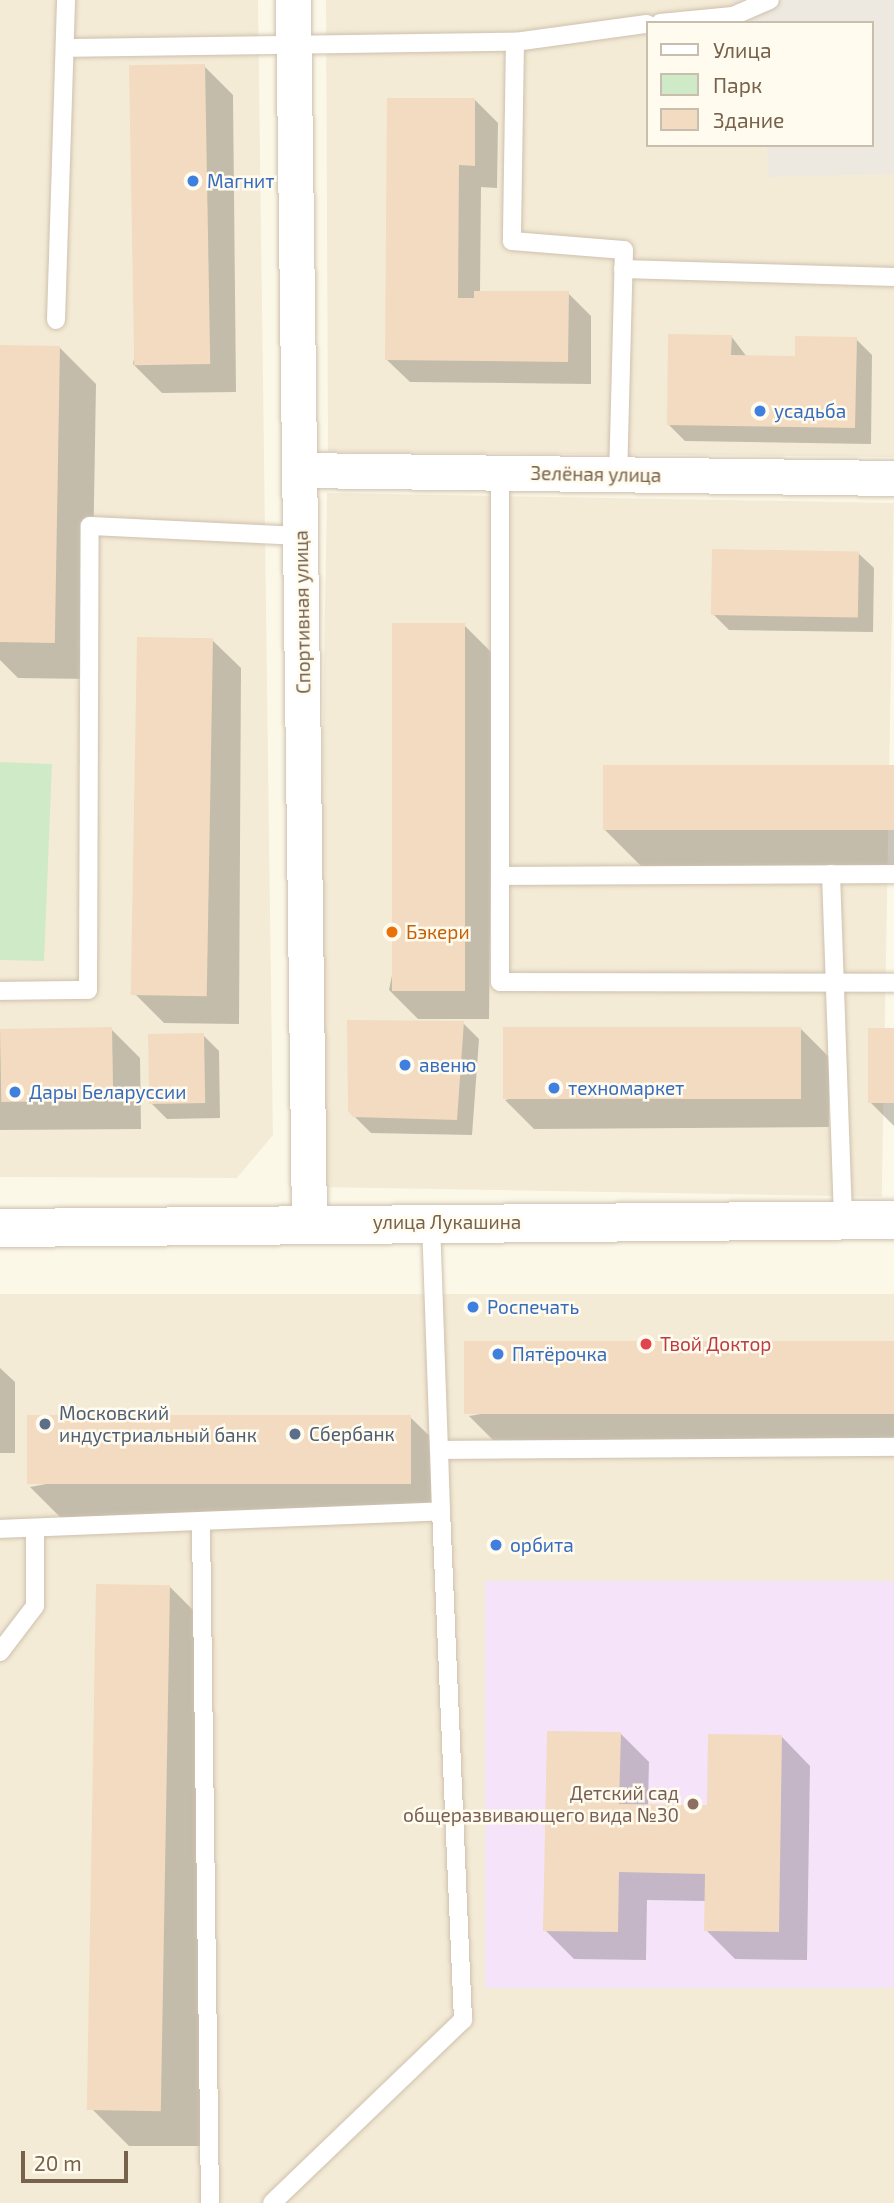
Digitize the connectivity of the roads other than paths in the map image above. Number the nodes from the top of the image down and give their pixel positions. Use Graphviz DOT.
graph roads {
  1 [pos="66,0"];
  2 [pos="293,0"];
  3 [pos="770,0"];
  4 [pos="681,21"];
  5 [pos="646,24"];
  6 [pos="514,42"];
  7 [pos="293,45"];
  8 [pos="65,48"];
  9 [pos="623,269"];
  10 [pos="894,277"];
  11 [pos="56,320"];
  12 [pos="299,470"];
  13 [pos="500,473"];
  14 [pos="618,475"];
  15 [pos="894,478"];
  16 [pos="302,536"];
  17 [pos="831,874"];
  18 [pos="894,874"];
  19 [pos="500,876"];
  20 [pos="833,983"];
  21 [pos="894,983"];
  22 [pos="0,990"];
  23 [pos="843,1220"];
  24 [pos="894,1220"];
  25 [pos="431,1222"];
  26 [pos="309,1223"];
  27 [pos="0,1228"];
  28 [pos="894,1447"];
  29 [pos="439,1450"];
  30 [pos="441,1511"];
  31 [pos="201,1523"];
  32 [pos="36,1528"];
  33 [pos="0,1529"];
  34 [pos="0,1652"];
  35 [pos="210,2203"];
  36 [pos="272,2203"];
  1 -- 8 [label="lane"];
  2 -- 7 [label="street, Спортивная улица"];
  3 -- 4 [label="lane"];
  5 -- 6 [label="lane"];
  6 -- 7 [label="lane"];
  6 -- 9 [label="lane"];
  7 -- 8 [label="lane"];
  7 -- 12 [label="street, Спортивная улица"];
  8 -- 11 [label="lane"];
  9 -- 10 [label="lane"];
  9 -- 14 [label="lane"];
  12 -- 13 [label="street, Зелёная улица"];
  12 -- 16 [label="street, Спортивная улица"];
  13 -- 14 [label="street, Зелёная улица"];
  13 -- 19 [label="lane"];
  14 -- 15 [label="street, Зелёная улица"];
  16 -- 22 [label="lane"];
  16 -- 26 [label="street, Спортивная улица"];
  17 -- 18 [label="lane"];
  17 -- 19 [label="lane"];
  17 -- 20 [label="lane"];
  19 -- 20 [label="lane"];
  20 -- 21 [label="lane"];
  20 -- 23 [label="lane"];
  23 -- 24 [label="main road, улица Лукашина"];
  23 -- 25 [label="main road, улица Лукашина"];
  25 -- 26 [label="main road, улица Лукашина"];
  25 -- 29 [label="lane"];
  26 -- 27 [label="main road, улица Лукашина"];
  28 -- 29 [label="lane"];
  29 -- 30 [label="lane"];
  30 -- 31 [label="lane"];
  30 -- 36 [label="lane"];
  31 -- 32 [label="lane"];
  31 -- 35 [label="lane"];
  32 -- 33 [label="lane"];
  32 -- 34 [label="lane"];
}
